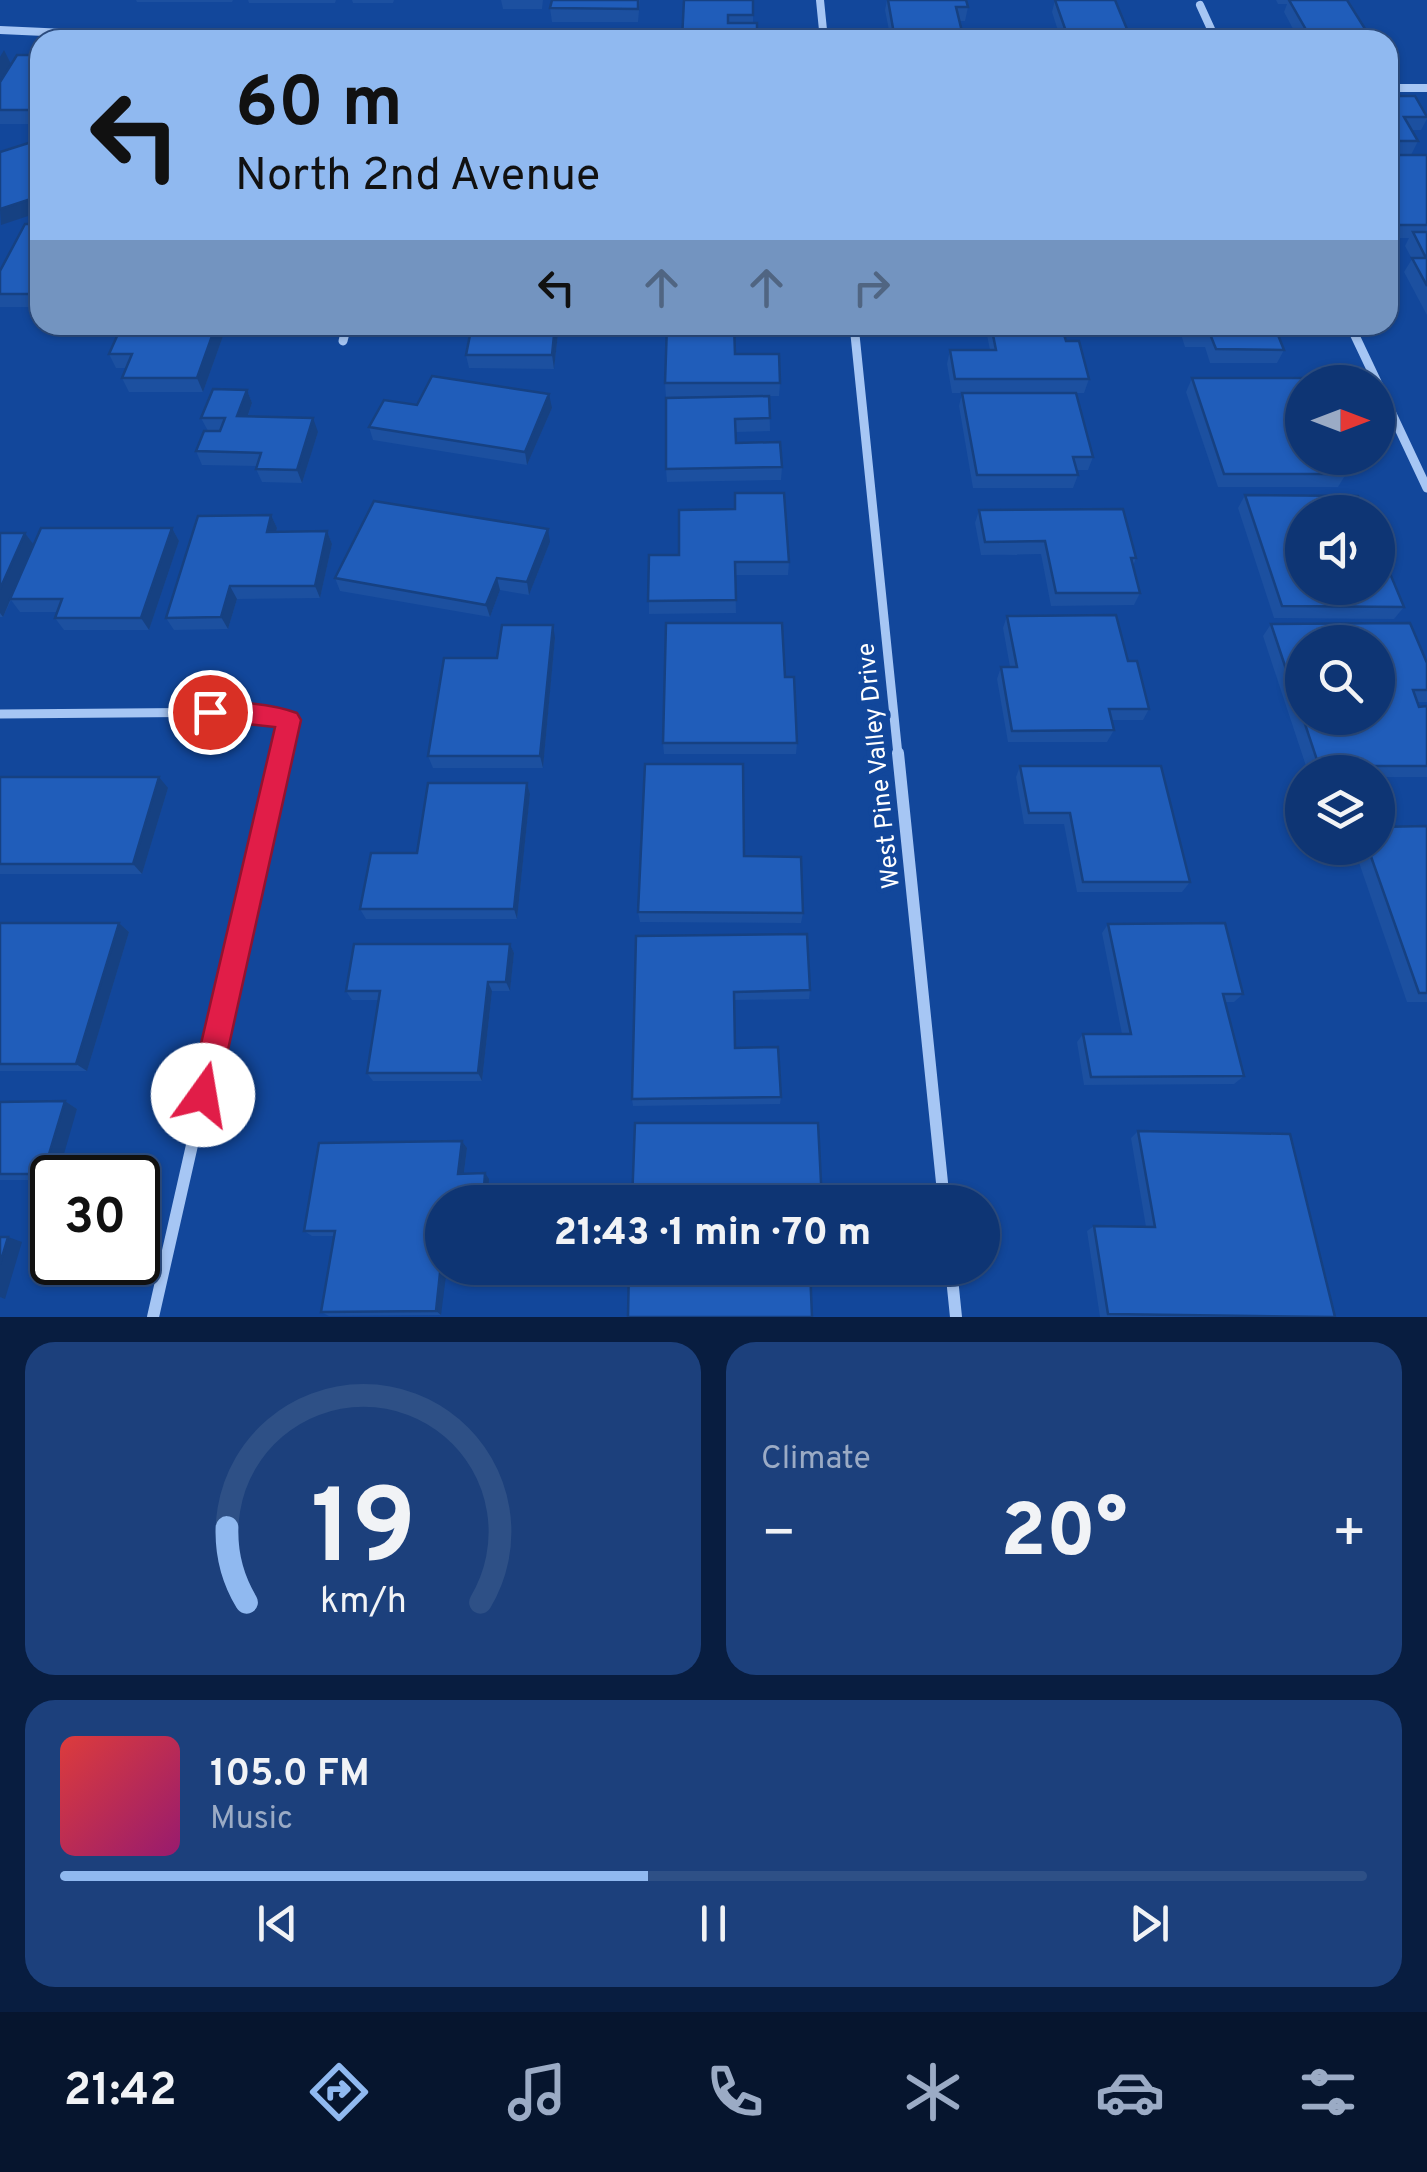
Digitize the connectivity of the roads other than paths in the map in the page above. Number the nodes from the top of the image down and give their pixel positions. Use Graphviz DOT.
graph roads {
  1 [pos="820,0"];
  2 [pos="1200,5"];
  3 [pos="0,30"];
  4 [pos="823,30"];
  5 [pos="1211,30"];
  6 [pos="30,31"];
  7 [pos="1398,88"];
  8 [pos="1427,88"];
  9 [pos="344,335"];
  10 [pos="855,335"];
  11 [pos="1355,335"];
  12 [pos="343,341"];
  13 [pos="1369,365"];
  14 [pos="1395,421"];
  15 [pos="1427,488"];
  16 [pos="0,714"];
  17 [pos="942,1185"];
  18 [pos="953,1285"];
  19 [pos="153,1317"];
  20 [pos="956,1317"];
  1 -- 4 [label="street"];
  2 -- 5 [label="street"];
  3 -- 6 [label="street"];
  7 -- 8 [label="street"];
  9 -- 12 [label="street"];
  10 -- 17 [label="street, West Pine Valley Drive"];
  11 -- 13 [label="street"];
  14 -- 15 [label="street"];
  16 -- 19 [label="street"];
  18 -- 20 [label="street"];
}
